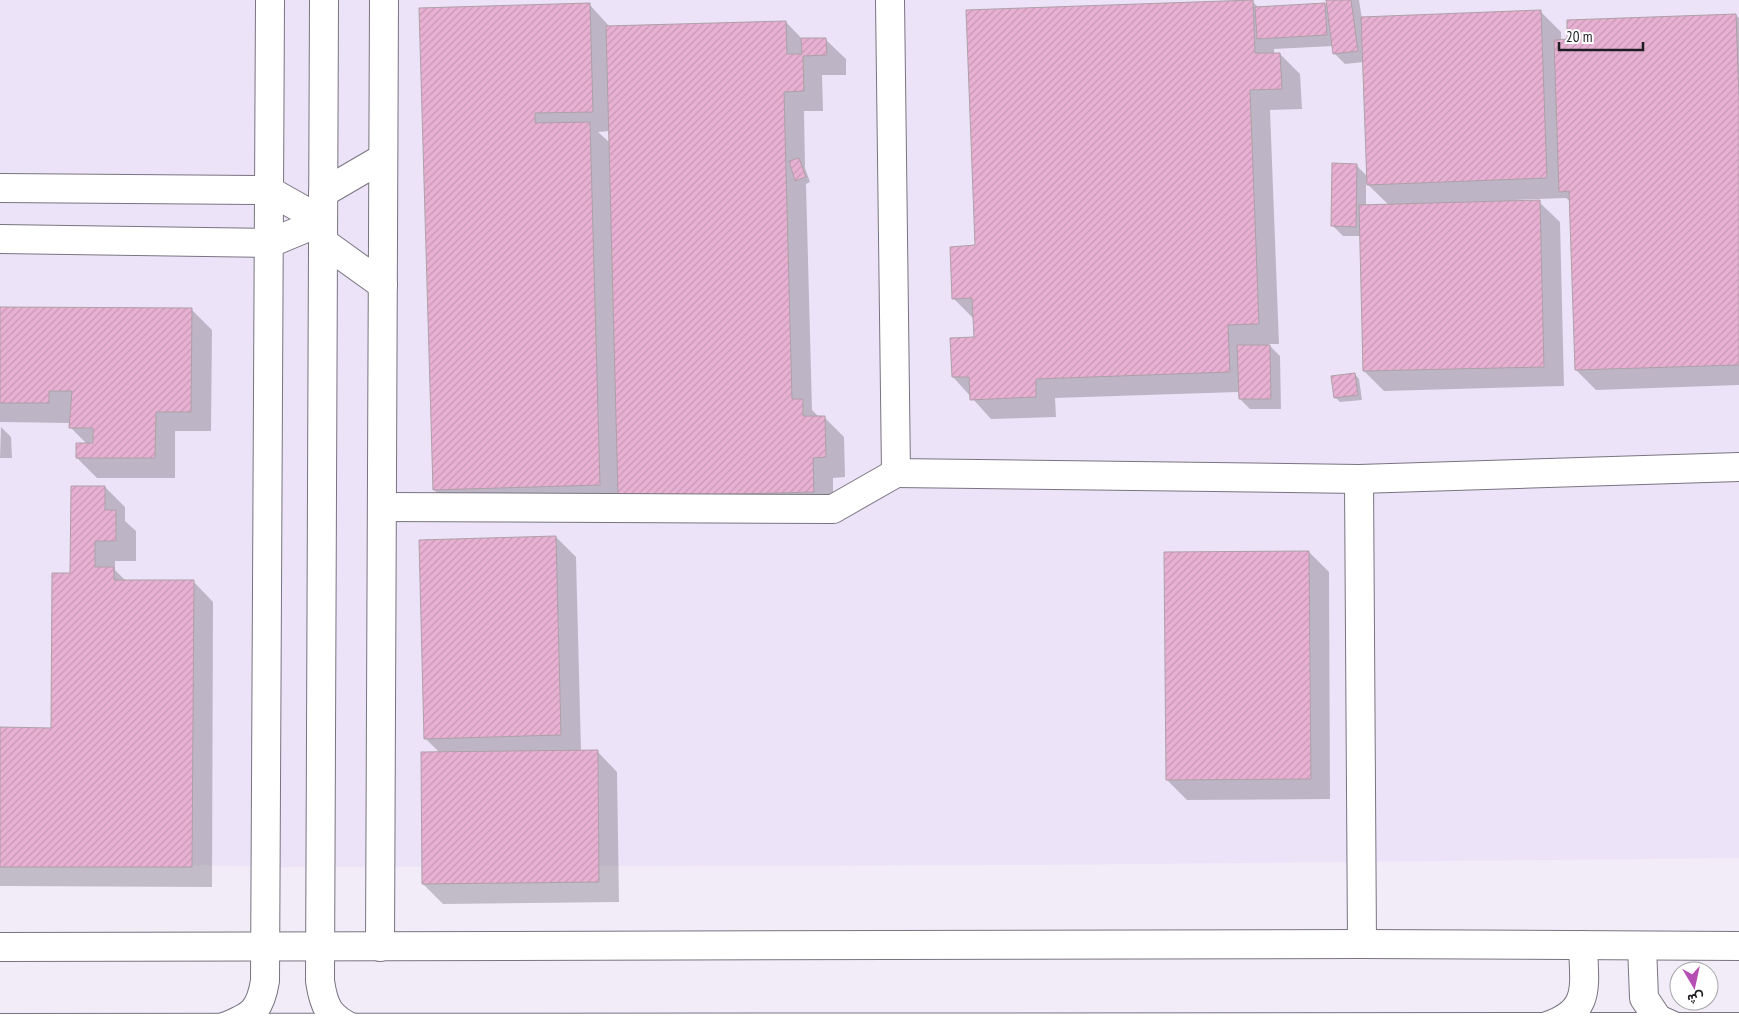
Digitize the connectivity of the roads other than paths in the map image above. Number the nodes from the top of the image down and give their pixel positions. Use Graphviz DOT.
graph roads {
  1 [pos="270,0"];
  2 [pos="324,0"];
  3 [pos="384,0"];
  4 [pos="890,0"];
  5 [pos="383,158"];
  6 [pos="0,188"];
  7 [pos="268,190"];
  8 [pos="323,193"];
  9 [pos="323,231"];
  10 [pos="0,239"];
  11 [pos="270,244"];
  12 [pos="383,284"];
  13 [pos="1739,467"];
  14 [pos="896,472"];
  15 [pos="1359,478"];
  16 [pos="382,507"];
  17 [pos="1362,944"];
  18 [pos="1583,945"];
  19 [pos="265,946"];
  20 [pos="1642,946"];
  21 [pos="1739,946"];
  22 [pos="0,947"];
  23 [pos="320,947"];
  24 [pos="380,947"];
  25 [pos="1739,1027"];
  26 [pos="0,1028"];
  27 [pos="220,1028"];
  28 [pos="1543,1028"];
  29 [pos="1676,1028"];
  30 [pos="354,1029"];
  1 -- 7 [label="street"];
  2 -- 8 [label="street"];
  3 -- 5 [label="street"];
  4 -- 14 [label="street"];
  5 -- 8 [label="street"];
  5 -- 12 [label="street"];
  6 -- 7 [label="street"];
  7 -- 9 [label="street"];
  7 -- 11 [label="street"];
  8 -- 9 [label="street"];
  9 -- 11 [label="street"];
  9 -- 12 [label="street"];
  9 -- 23 [label="street"];
  10 -- 11 [label="street"];
  11 -- 19 [label="street"];
  12 -- 16 [label="street"];
  13 -- 15 [label="street"];
  14 -- 15 [label="street"];
  14 -- 16 [label="street"];
  15 -- 17 [label="street"];
  16 -- 24 [label="street"];
  17 -- 18 [label="street"];
  17 -- 24 [label="street"];
  18 -- 20 [label="street"];
  18 -- 28 [label="street"];
  19 -- 22 [label="street"];
  19 -- 23 [label="street"];
  19 -- 27 [label="street"];
  20 -- 21 [label="street"];
  20 -- 29 [label="street"];
  23 -- 24 [label="street"];
  23 -- 30 [label="street"];
  25 -- 29 [label="street"];
  26 -- 27 [label="street"];
  27 -- 30 [label="street"];
  28 -- 29 [label="street"];
  28 -- 30 [label="street"];
}
